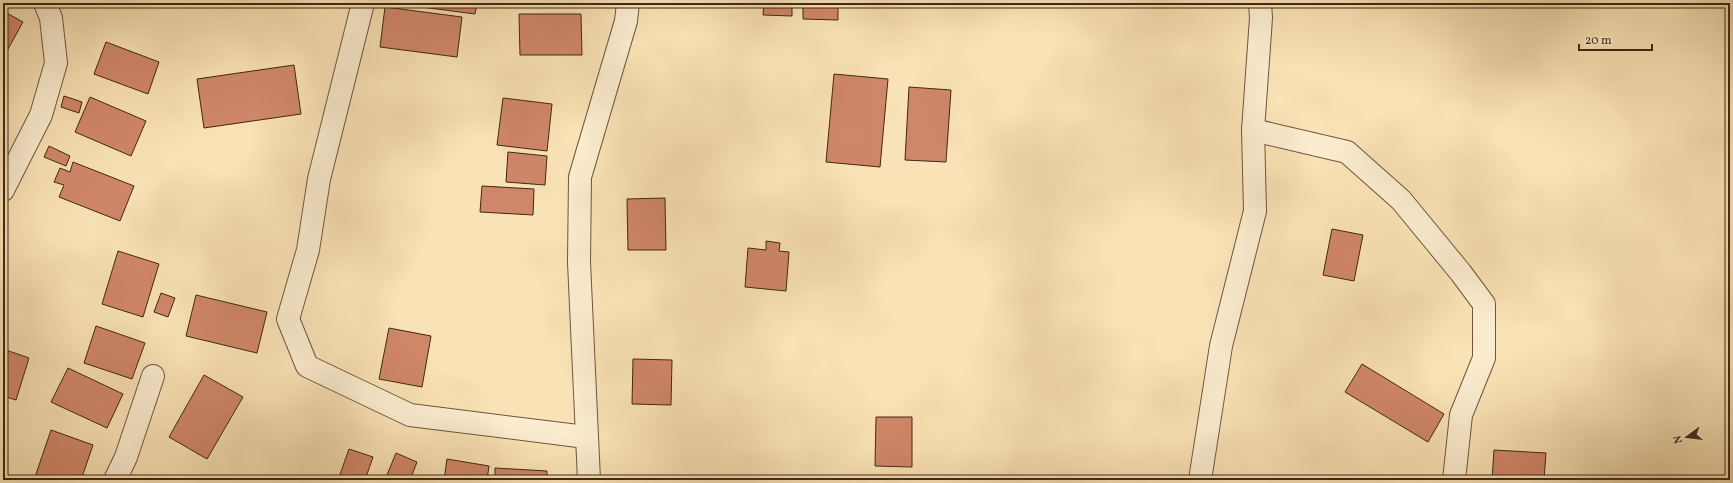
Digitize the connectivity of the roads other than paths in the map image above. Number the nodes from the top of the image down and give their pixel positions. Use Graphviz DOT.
graph roads {
  1 [pos="45,3"];
  2 [pos="363,3"];
  3 [pos="628,3"];
  4 [pos="1260,3"];
  5 [pos="1253,130"];
  6 [pos="3,190"];
  7 [pos="153,376"];
  8 [pos="586,437"];
  9 [pos="115,480"];
  10 [pos="589,480"];
  11 [pos="1200,480"];
  12 [pos="1454,480"];
  1 -- 6 [label="street"];
  2 -- 8 [label="street"];
  3 -- 8 [label="street"];
  4 -- 5 [label="street"];
  5 -- 11 [label="street"];
  5 -- 12 [label="street"];
  7 -- 9 [label="street"];
  8 -- 10 [label="street"];
}
